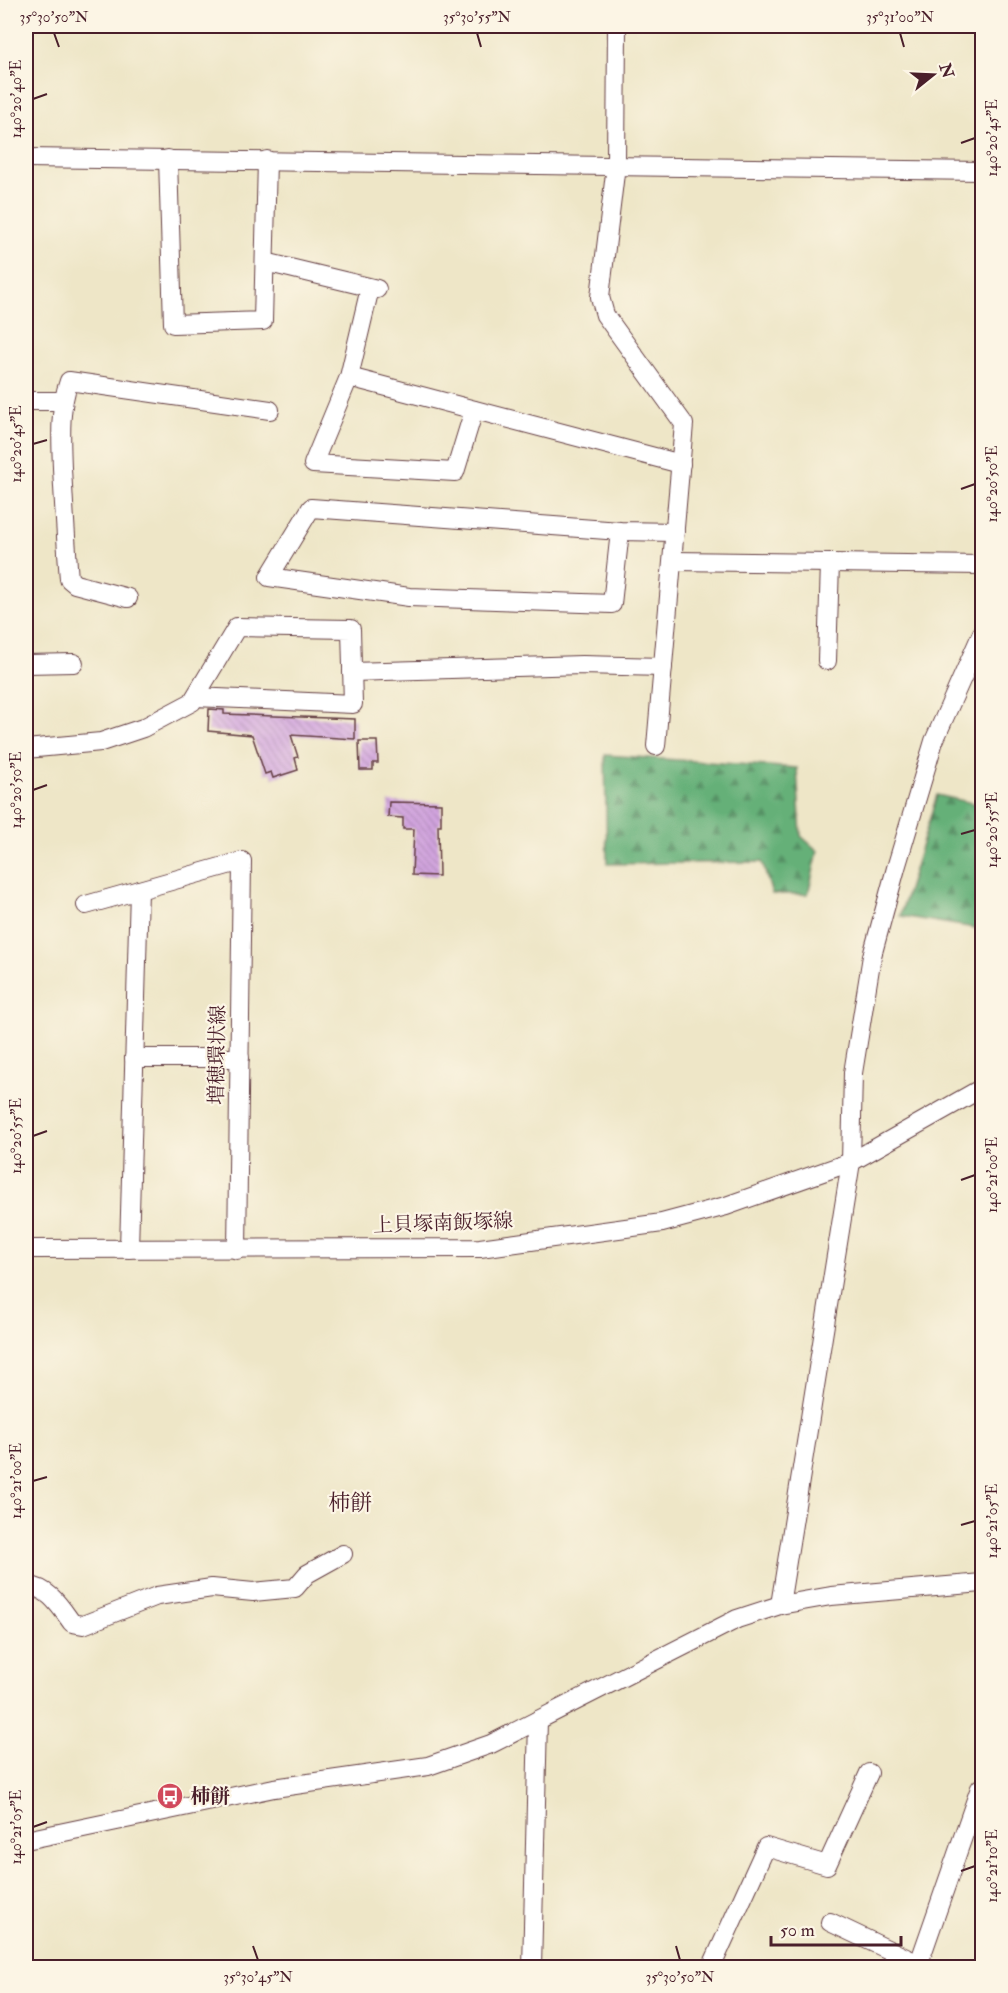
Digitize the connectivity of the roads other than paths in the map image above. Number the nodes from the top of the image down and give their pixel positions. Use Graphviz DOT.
graph roads {
  1 [pos="618,26"];
  2 [pos="26,158"];
  3 [pos="168,159"];
  4 [pos="267,160"];
  5 [pos="616,165"];
  6 [pos="982,171"];
  7 [pos="265,262"];
  8 [pos="350,377"];
  9 [pos="26,401"];
  10 [pos="62,401"];
  11 [pos="270,410"];
  12 [pos="474,410"];
  13 [pos="681,464"];
  14 [pos="620,531"];
  15 [pos="675,532"];
  16 [pos="673,561"];
  17 [pos="830,563"];
  18 [pos="982,565"];
  19 [pos="128,598"];
  20 [pos="982,633"];
  21 [pos="26,660"];
  22 [pos="827,661"];
  23 [pos="74,663"];
  24 [pos="26,664"];
  25 [pos="663,666"];
  26 [pos="352,672"];
  27 [pos="195,697"];
  28 [pos="656,746"];
  29 [pos="26,749"];
  30 [pos="139,890"];
  31 [pos="86,905"];
  32 [pos="134,1058"];
  33 [pos="240,1058"];
  34 [pos="982,1088"];
  35 [pos="851,1162"];
  36 [pos="26,1249"];
  37 [pos="129,1249"];
  38 [pos="237,1250"];
  39 [pos="343,1554"];
  40 [pos="982,1583"];
  41 [pos="26,1586"];
  42 [pos="780,1605"];
  43 [pos="538,1720"];
  44 [pos="869,1773"];
  45 [pos="982,1788"];
  46 [pos="26,1840"];
  47 [pos="830,1922"];
  48 [pos="923,1966"];
  49 [pos="532,1968"];
  50 [pos="711,1968"];
  1 -- 5 [label="street"];
  2 -- 3 [label="street"];
  3 -- 4 [label="street"];
  3 -- 7 [label="street"];
  4 -- 5 [label="street"];
  4 -- 7 [label="street"];
  5 -- 6 [label="street"];
  5 -- 13 [label="street"];
  7 -- 8 [label="street"];
  8 -- 12 [label="street"];
  8 -- 12 [label="street"];
  9 -- 10 [label="street"];
  10 -- 11 [label="street"];
  10 -- 19 [label="street"];
  12 -- 13 [label="street"];
  13 -- 15 [label="street"];
  14 -- 14 [label="street"];
  14 -- 15 [label="street"];
  15 -- 16 [label="street"];
  16 -- 17 [label="street"];
  16 -- 25 [label="street"];
  17 -- 18 [label="street"];
  17 -- 22 [label="street"];
  20 -- 35 [label="street"];
  21 -- 24 [label="street"];
  23 -- 24 [label="street"];
  25 -- 26 [label="street"];
  25 -- 28 [label="street"];
  26 -- 27 [label="street"];
  26 -- 27 [label="street"];
  27 -- 29 [label="street"];
  30 -- 31 [label="street"];
  30 -- 32 [label="street"];
  30 -- 33 [label="street, 増穂環状線"];
  32 -- 33 [label="street"];
  32 -- 37 [label="street"];
  33 -- 38 [label="street, 増穂環状線"];
  34 -- 35 [label="street, 上貝塚南飯塚線"];
  35 -- 38 [label="street, 上貝塚南飯塚線"];
  35 -- 42 [label="street"];
  36 -- 37 [label="street, 上貝塚南飯塚線"];
  37 -- 38 [label="street, 上貝塚南飯塚線"];
  39 -- 41 [label="street"];
  40 -- 42 [label="street"];
  42 -- 43 [label="street"];
  43 -- 46 [label="street"];
  43 -- 49 [label="street"];
  44 -- 50 [label="street"];
  45 -- 48 [label="street"];
  47 -- 48 [label="street"];
}
